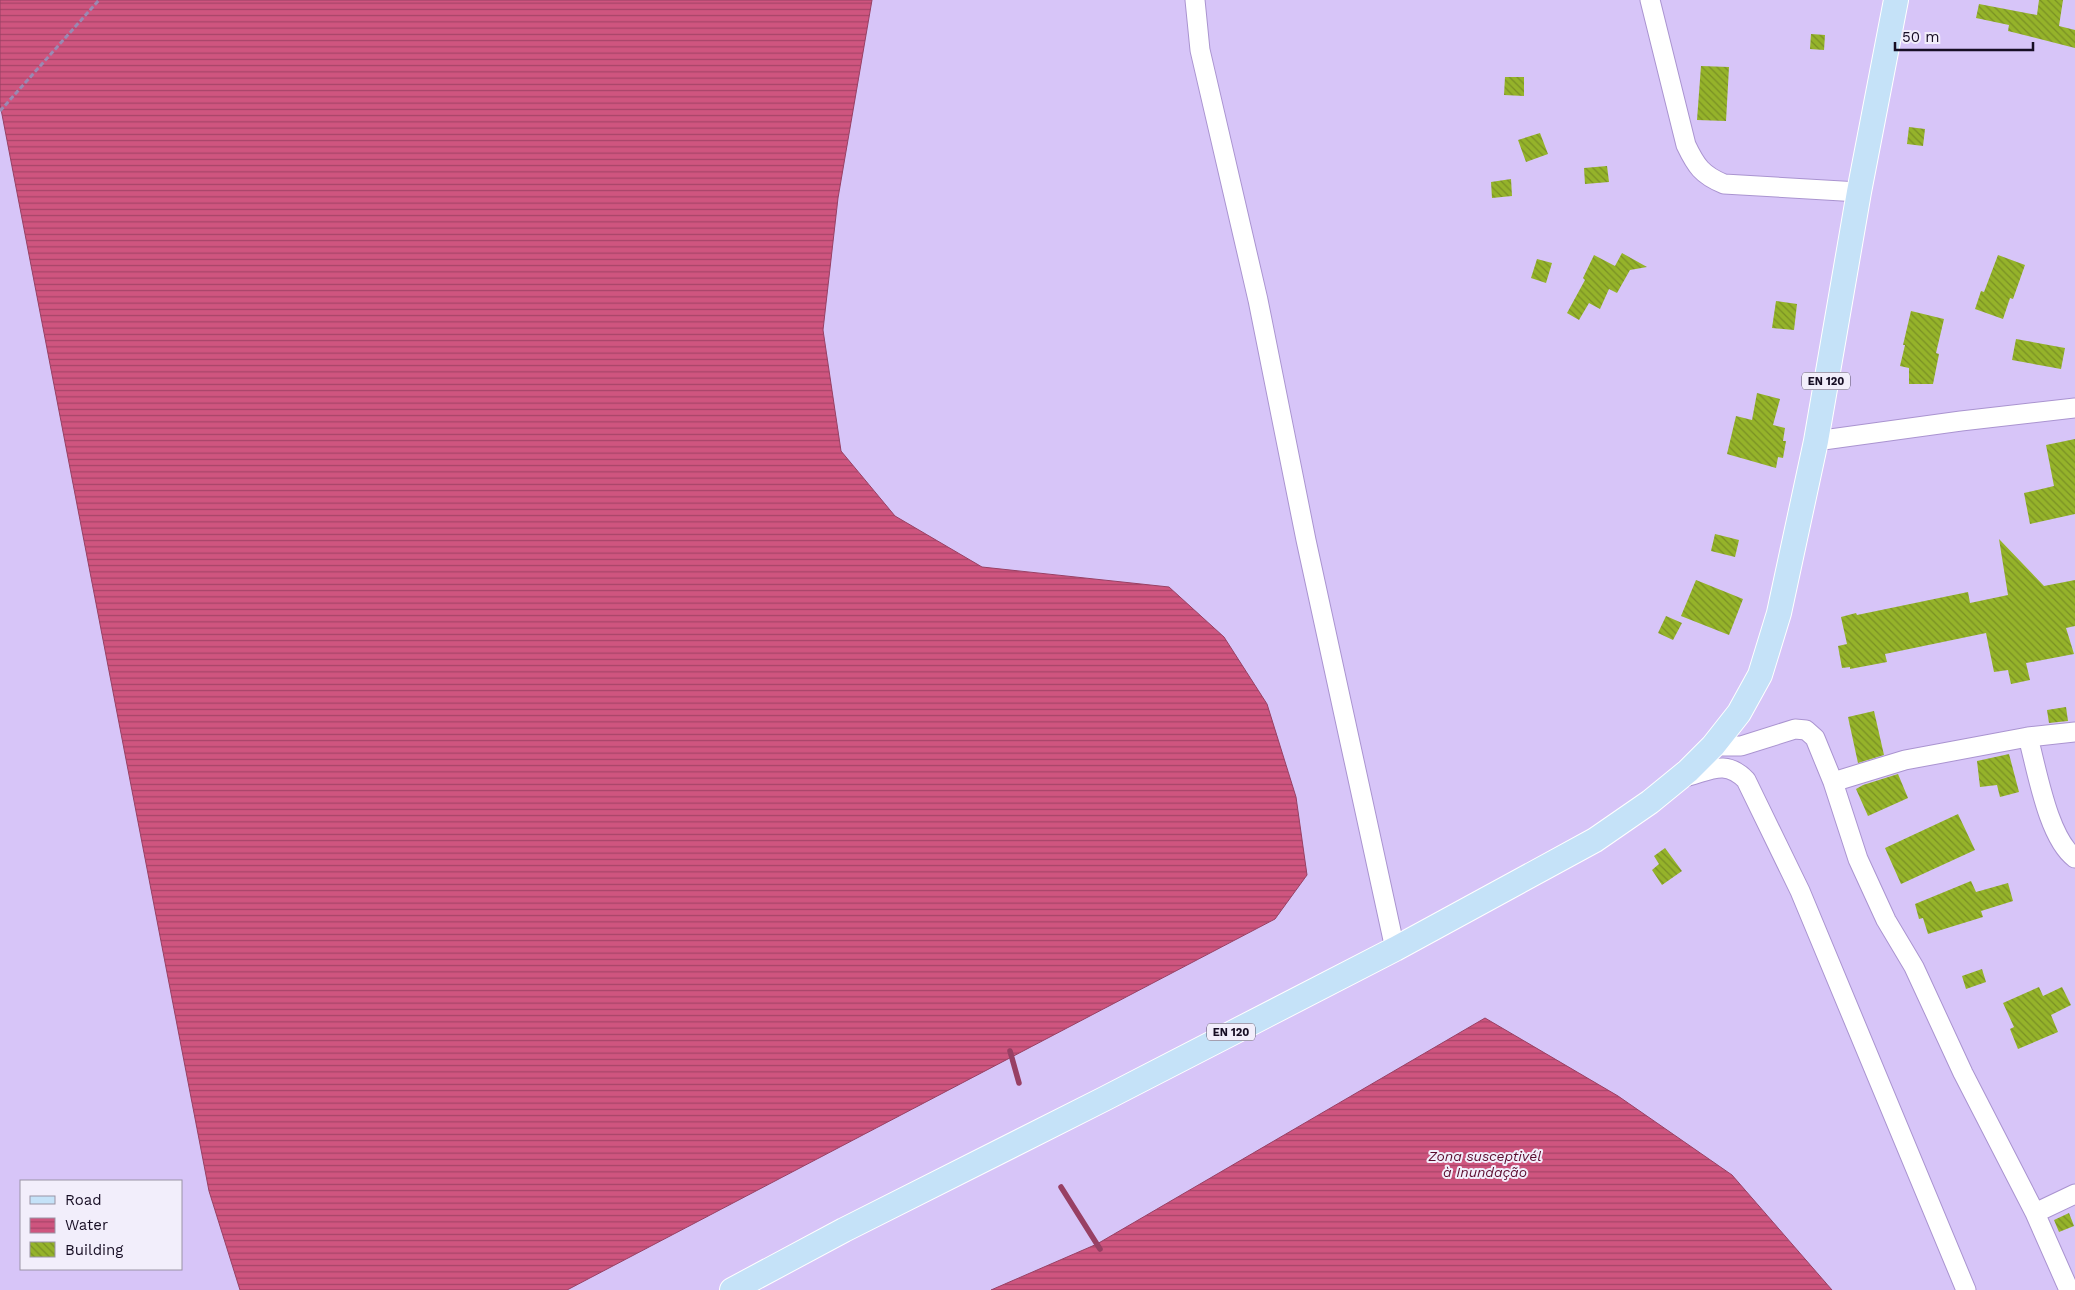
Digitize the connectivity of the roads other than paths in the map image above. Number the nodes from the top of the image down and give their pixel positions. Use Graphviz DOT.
graph roads {
  1 [pos="1195,0"];
  2 [pos="1650,0"];
  3 [pos="1896,0"];
  4 [pos="1859,192"];
  5 [pos="2075,408"];
  6 [pos="1816,441"];
  7 [pos="2075,732"];
  8 [pos="2028,737"];
  9 [pos="1713,746"];
  10 [pos="1678,778"];
  11 [pos="1833,782"];
  12 [pos="2075,858"];
  13 [pos="1395,949"];
  14 [pos="2075,1194"];
  15 [pos="2036,1212"];
  16 [pos="732,1290"];
  17 [pos="1966,1290"];
  18 [pos="2069,1290"];
  1 -- 13 [label="street"];
  2 -- 4 [label="street"];
  3 -- 4 [label="main road, EN 120"];
  4 -- 6 [label="main road, EN 120"];
  5 -- 6 [label="street"];
  6 -- 9 [label="main road, EN 120"];
  7 -- 8 [label="street"];
  8 -- 11 [label="street"];
  8 -- 12 [label="street"];
  9 -- 10 [label="main road, EN 120"];
  9 -- 11 [label="street"];
  10 -- 13 [label="main road, EN 120"];
  10 -- 17 [label="street"];
  11 -- 15 [label="street"];
  13 -- 16 [label="main road, EN 120"];
  14 -- 15 [label="street"];
  15 -- 18 [label="street"];
}
